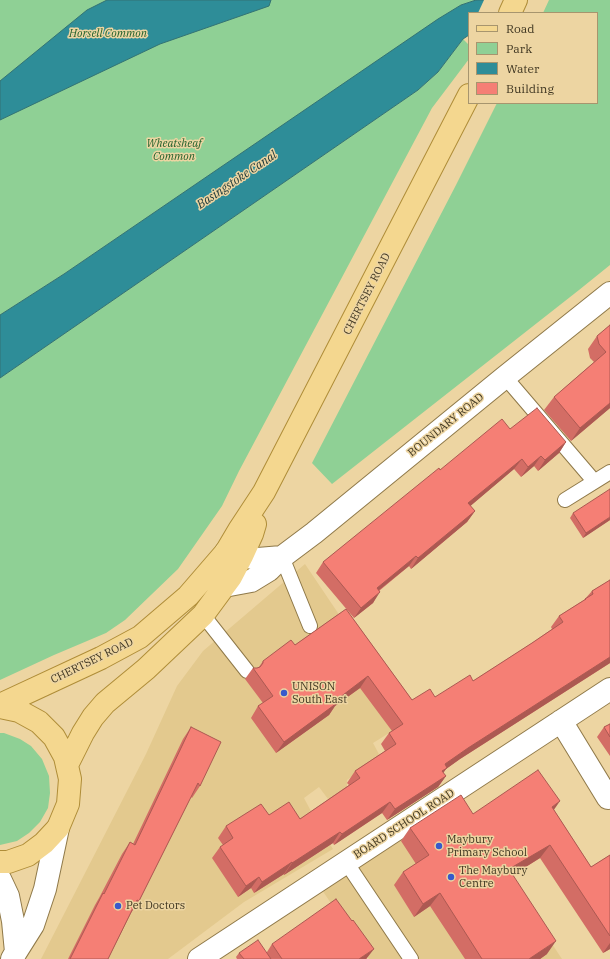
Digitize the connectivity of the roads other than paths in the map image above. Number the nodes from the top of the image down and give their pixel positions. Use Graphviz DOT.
graph roads {
  1 [pos="516,0"];
  2 [pos="510,12"];
  3 [pos="468,97"];
  4 [pos="610,293"];
  5 [pos="504,377"];
  6 [pos="610,472"];
  7 [pos="594,482"];
  8 [pos="565,500"];
  9 [pos="234,554"];
  10 [pos="282,556"];
  11 [pos="224,586"];
  12 [pos="203,615"];
  13 [pos="310,626"];
  14 [pos="247,671"];
  15 [pos="610,689"];
  16 [pos="0,706"];
  17 [pos="561,720"];
  18 [pos="67,765"];
  19 [pos="610,797"];
  20 [pos="58,828"];
  21 [pos="0,862"];
  22 [pos="346,862"];
  23 [pos="0,879"];
  24 [pos="14,955"];
  25 [pos="199,959"];
  26 [pos="411,959"];
  1 -- 2 [label="main road"];
  3 -- 9 [label="main road, CHERTSEY ROAD"];
  4 -- 5 [label="street, BOUNDARY ROAD"];
  5 -- 7 [label="lane"];
  5 -- 10 [label="street, BOUNDARY ROAD"];
  6 -- 7 [label="lane"];
  7 -- 8 [label="lane"];
  9 -- 10 [label="street, BOUNDARY ROAD"];
  9 -- 11 [label="main road, CHERTSEY ROAD"];
  9 -- 16 [label="main road, CHERTSEY ROAD"];
  10 -- 11 [label="street, BOUNDARY ROAD"];
  10 -- 13 [label="lane"];
  11 -- 12 [label="main road, CHERTSEY ROAD"];
  12 -- 14 [label="lane"];
  12 -- 18 [label="main road, CHERTSEY ROAD"];
  15 -- 17 [label="street, BOARD SCHOOL ROAD"];
  16 -- 18 [label="main road"];
  17 -- 19 [label="street"];
  17 -- 22 [label="street, BOARD SCHOOL ROAD"];
  18 -- 20 [label="main road"];
  20 -- 21 [label="main road"];
  20 -- 24 [label="street"];
  22 -- 25 [label="street, BOARD SCHOOL ROAD"];
  22 -- 26 [label="lane"];
  23 -- 24 [label="street"];
}
